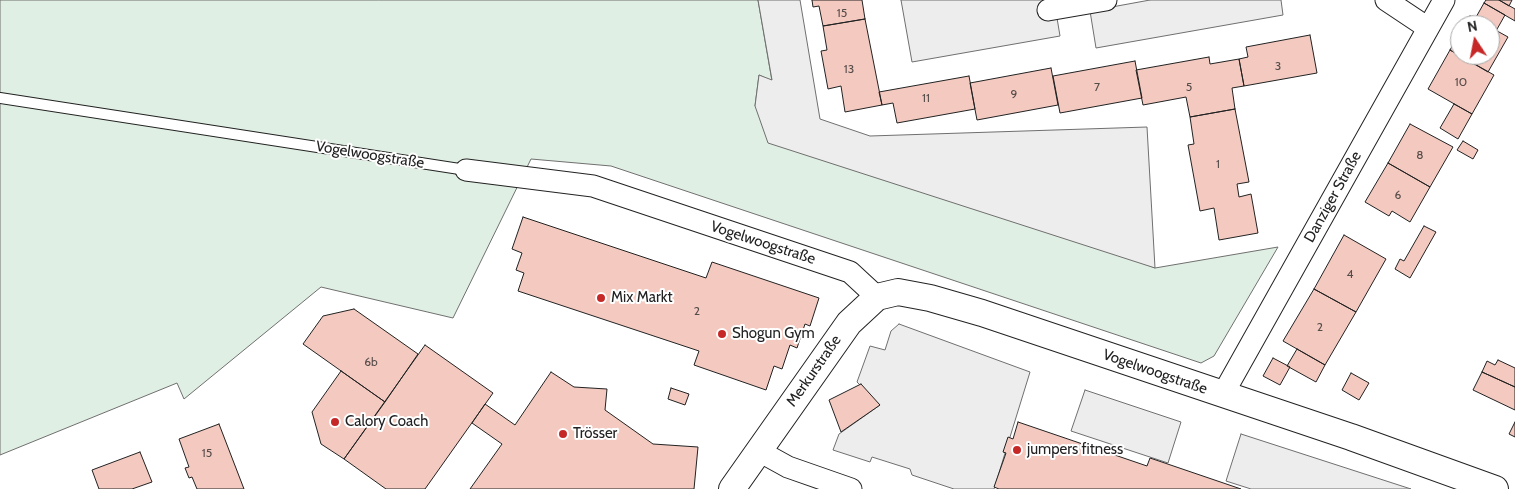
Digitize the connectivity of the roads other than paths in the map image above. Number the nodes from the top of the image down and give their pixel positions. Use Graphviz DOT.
graph roads {
  1 [pos="1106,0"];
  2 [pos="1386,0"];
  3 [pos="1444,0"];
  4 [pos="1048,10"];
  5 [pos="1428,28"];
  6 [pos="0,98"];
  7 [pos="466,170"];
  8 [pos="877,297"];
  9 [pos="1223,394"];
  10 [pos="759,451"];
  11 [pos="732,489"];
  12 [pos="851,489"];
  13 [pos="1495,489"];
  1 -- 4 [label="street"];
  2 -- 5 [label="street"];
  3 -- 5 [label="street, Danziger Straße"];
  5 -- 9 [label="street, Danziger Straße"];
  6 -- 7 [label="lane, Vogelwoogstraße"];
  7 -- 8 [label="street, Vogelwoogstraße"];
  8 -- 9 [label="street, Vogelwoogstraße"];
  8 -- 10 [label="street, Merkurstraße"];
  9 -- 13 [label="street, Vogelwoogstraße"];
  10 -- 11 [label="street, Merkurstraße"];
  10 -- 12 [label="street"];
}
